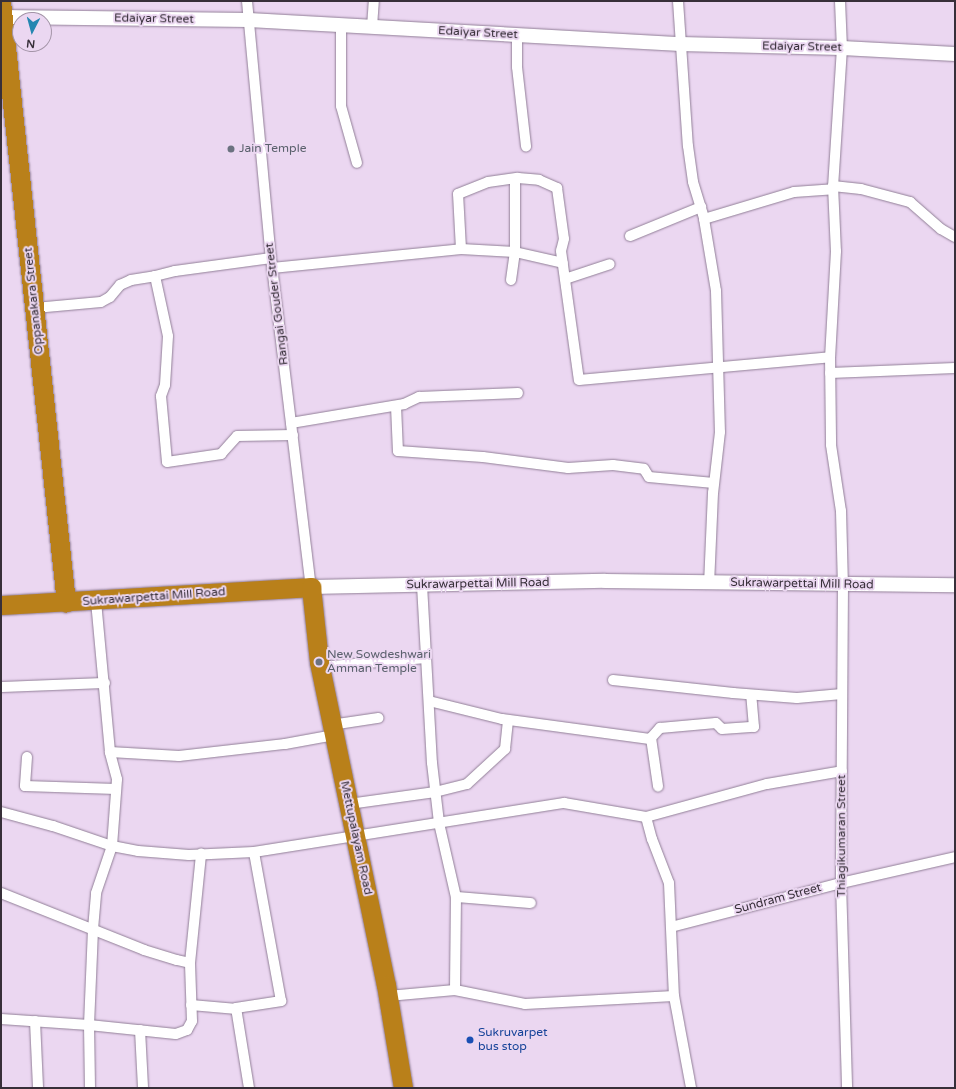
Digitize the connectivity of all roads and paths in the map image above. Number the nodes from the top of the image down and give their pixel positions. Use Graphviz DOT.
graph roads {
  1 [pos="247,1"];
  2 [pos="374,1"];
  3 [pos="678,1"];
  4 [pos="840,1"];
  5 [pos="2,12"];
  6 [pos="249,20"];
  7 [pos="341,26"];
  8 [pos="372,27"];
  9 [pos="517,35"];
  10 [pos="680,44"];
  11 [pos="842,48"];
  12 [pos="955,54"];
  13 [pos="526,146"];
  14 [pos="357,163"];
  15 [pos="515,179"];
  16 [pos="833,188"];
  17 [pos="701,208"];
  18 [pos="704,219"];
  19 [pos="630,236"];
  20 [pos="955,237"];
  21 [pos="461,249"];
  22 [pos="515,252"];
  23 [pos="271,258"];
  24 [pos="563,263"];
  25 [pos="610,264"];
  26 [pos="272,268"];
  27 [pos="155,276"];
  28 [pos="565,279"];
  29 [pos="511,280"];
  30 [pos="36,308"];
  31 [pos="830,357"];
  32 [pos="720,367"];
  33 [pos="955,368"];
  34 [pos="830,373"];
  35 [pos="518,393"];
  36 [pos="396,406"];
  37 [pos="291,423"];
  38 [pos="293,435"];
  39 [pos="714,482"];
  40 [pos="709,583"];
  41 [pos="422,585"];
  42 [pos="843,585"];
  43 [pos="955,585"];
  44 [pos="311,587"];
  45 [pos="96,600"];
  46 [pos="66,602"];
  47 [pos="1,605"];
  48 [pos="426,658"];
  49 [pos="320,667"];
  50 [pos="613,680"];
  51 [pos="105,683"];
  52 [pos="1,687"];
  53 [pos="842,694"];
  54 [pos="751,695"];
  55 [pos="428,701"];
  56 [pos="378,718"];
  57 [pos="508,720"];
  58 [pos="333,730"];
  59 [pos="651,738"];
  60 [pos="110,752"];
  61 [pos="27,758"];
  62 [pos="842,771"];
  63 [pos="658,786"];
  64 [pos="116,789"];
  65 [pos="435,792"];
  66 [pos="349,804"];
  67 [pos="1,812"];
  68 [pos="646,817"];
  69 [pos="440,823"];
  70 [pos="356,836"];
  71 [pos="112,846"];
  72 [pos="254,852"];
  73 [pos="201,854"];
  74 [pos="955,857"];
  75 [pos="841,883"];
  76 [pos="1,893"];
  77 [pos="456,897"];
  78 [pos="530,903"];
  79 [pos="671,927"];
  80 [pos="93,929"];
  81 [pos="190,963"];
  82 [pos="455,990"];
  83 [pos="388,996"];
  84 [pos="674,996"];
  85 [pos="191,1005"];
  86 [pos="236,1009"];
  87 [pos="1,1019"];
  88 [pos="35,1021"];
  89 [pos="89,1025"];
  90 [pos="140,1030"];
  91 [pos="38,1088"];
  92 [pos="90,1088"];
  93 [pos="143,1088"];
  94 [pos="249,1088"];
  95 [pos="402,1088"];
  96 [pos="691,1088"];
  97 [pos="847,1088"];
  1 -- 6 [label="street, Rangai Gouder Street"];
  2 -- 8 [label="street"];
  3 -- 10 [label="street"];
  4 -- 11 [label="street, Thiagikumaran Street"];
  5 -- 6 [label="street, Edaiyar Street"];
  5 -- 30 [label="highway, Oppanakara Street"];
  6 -- 7 [label="street, Edaiyar Street"];
  6 -- 23 [label="street, Rangai Gouder Street"];
  7 -- 8 [label="street, Edaiyar Street"];
  7 -- 14 [label="street"];
  8 -- 9 [label="street, Edaiyar Street"];
  9 -- 10 [label="street, Edaiyar Street"];
  9 -- 13 [label="street"];
  10 -- 11 [label="street, Edaiyar Street"];
  10 -- 17 [label="street"];
  11 -- 12 [label="street, Edaiyar Street"];
  11 -- 16 [label="street, Thiagikumaran Street"];
  15 -- 21 [label="street"];
  15 -- 22 [label="street"];
  15 -- 24 [label="street"];
  16 -- 18 [label="street"];
  16 -- 20 [label="street"];
  16 -- 31 [label="street, Thiagikumaran Street"];
  17 -- 18 [label="street"];
  17 -- 19 [label="street"];
  18 -- 32 [label="street"];
  21 -- 22 [label="street"];
  21 -- 26 [label="street"];
  22 -- 24 [label="street"];
  22 -- 29 [label="street"];
  23 -- 26 [label="street, Rangai Gouder Street"];
  23 -- 27 [label="street"];
  24 -- 28 [label="street"];
  25 -- 28 [label="street"];
  26 -- 37 [label="street, Rangai Gouder Street"];
  27 -- 30 [label="street"];
  27 -- 38 [label="street"];
  28 -- 32 [label="street"];
  30 -- 46 [label="highway, Oppanakara Street"];
  31 -- 32 [label="street"];
  31 -- 34 [label="street, Thiagikumaran Street"];
  32 -- 39 [label="street"];
  33 -- 34 [label="street"];
  34 -- 42 [label="street, Thiagikumaran Street"];
  35 -- 36 [label="street"];
  36 -- 37 [label="street"];
  36 -- 39 [label="street"];
  37 -- 38 [label="street, Rangai Gouder Street"];
  38 -- 44 [label="street, Rangai Gouder Street"];
  39 -- 40 [label="street"];
  40 -- 41 [label="street, Sukrawarpettai Mill Road"];
  40 -- 42 [label="street, Sukrawarpettai Mill Road"];
  41 -- 44 [label="street, Sukrawarpettai Mill Road"];
  41 -- 48 [label="street"];
  42 -- 43 [label="street, Sukrawarpettai Mill Road"];
  42 -- 53 [label="street, Thiagikumaran Street"];
  44 -- 45 [label="highway, Sukrawarpettai Mill Road"];
  44 -- 49 [label="highway, Mettupalayam Road"];
  45 -- 46 [label="highway, Sukrawarpettai Mill Road"];
  45 -- 51 [label="street"];
  46 -- 47 [label="highway, Sukrawarpettai Mill Road"];
  48 -- 49 [label="street"];
  48 -- 55 [label="street"];
  49 -- 58 [label="highway, Mettupalayam Road"];
  50 -- 54 [label="street"];
  51 -- 52 [label="street"];
  51 -- 60 [label="street"];
  53 -- 54 [label="street"];
  53 -- 62 [label="street, Thiagikumaran Street"];
  54 -- 59 [label="street"];
  55 -- 57 [label="street"];
  55 -- 65 [label="street"];
  56 -- 58 [label="street"];
  57 -- 59 [label="street"];
  57 -- 65 [label="street"];
  58 -- 60 [label="street"];
  58 -- 66 [label="highway, Mettupalayam Road"];
  59 -- 63 [label="street"];
  60 -- 64 [label="street"];
  61 -- 64 [label="street"];
  62 -- 68 [label="street"];
  62 -- 75 [label="street, Thiagikumaran Street"];
  64 -- 71 [label="street"];
  65 -- 66 [label="street"];
  65 -- 69 [label="street"];
  66 -- 70 [label="highway, Mettupalayam Road"];
  67 -- 71 [label="street"];
  68 -- 69 [label="street"];
  68 -- 79 [label="street"];
  69 -- 70 [label="street"];
  69 -- 77 [label="street"];
  70 -- 72 [label="street"];
  70 -- 83 [label="highway, Mettupalayam Road"];
  71 -- 73 [label="street"];
  71 -- 80 [label="street"];
  72 -- 73 [label="street"];
  72 -- 86 [label="street"];
  73 -- 81 [label="street"];
  74 -- 75 [label="street, Sundram Street"];
  75 -- 79 [label="street, Sundram Street"];
  75 -- 97 [label="street, Thiagikumaran Street"];
  76 -- 80 [label="street"];
  77 -- 78 [label="street"];
  77 -- 82 [label="street"];
  79 -- 84 [label="street"];
  80 -- 81 [label="street"];
  80 -- 89 [label="street"];
  81 -- 85 [label="street"];
  82 -- 83 [label="street"];
  82 -- 84 [label="street"];
  83 -- 95 [label="highway, Mettupalayam Road"];
  84 -- 96 [label="street"];
  85 -- 86 [label="street"];
  85 -- 90 [label="street"];
  86 -- 94 [label="street"];
  87 -- 88 [label="street"];
  88 -- 89 [label="street"];
  88 -- 91 [label="street"];
  89 -- 90 [label="street"];
  89 -- 92 [label="street"];
  90 -- 93 [label="street"];
}
